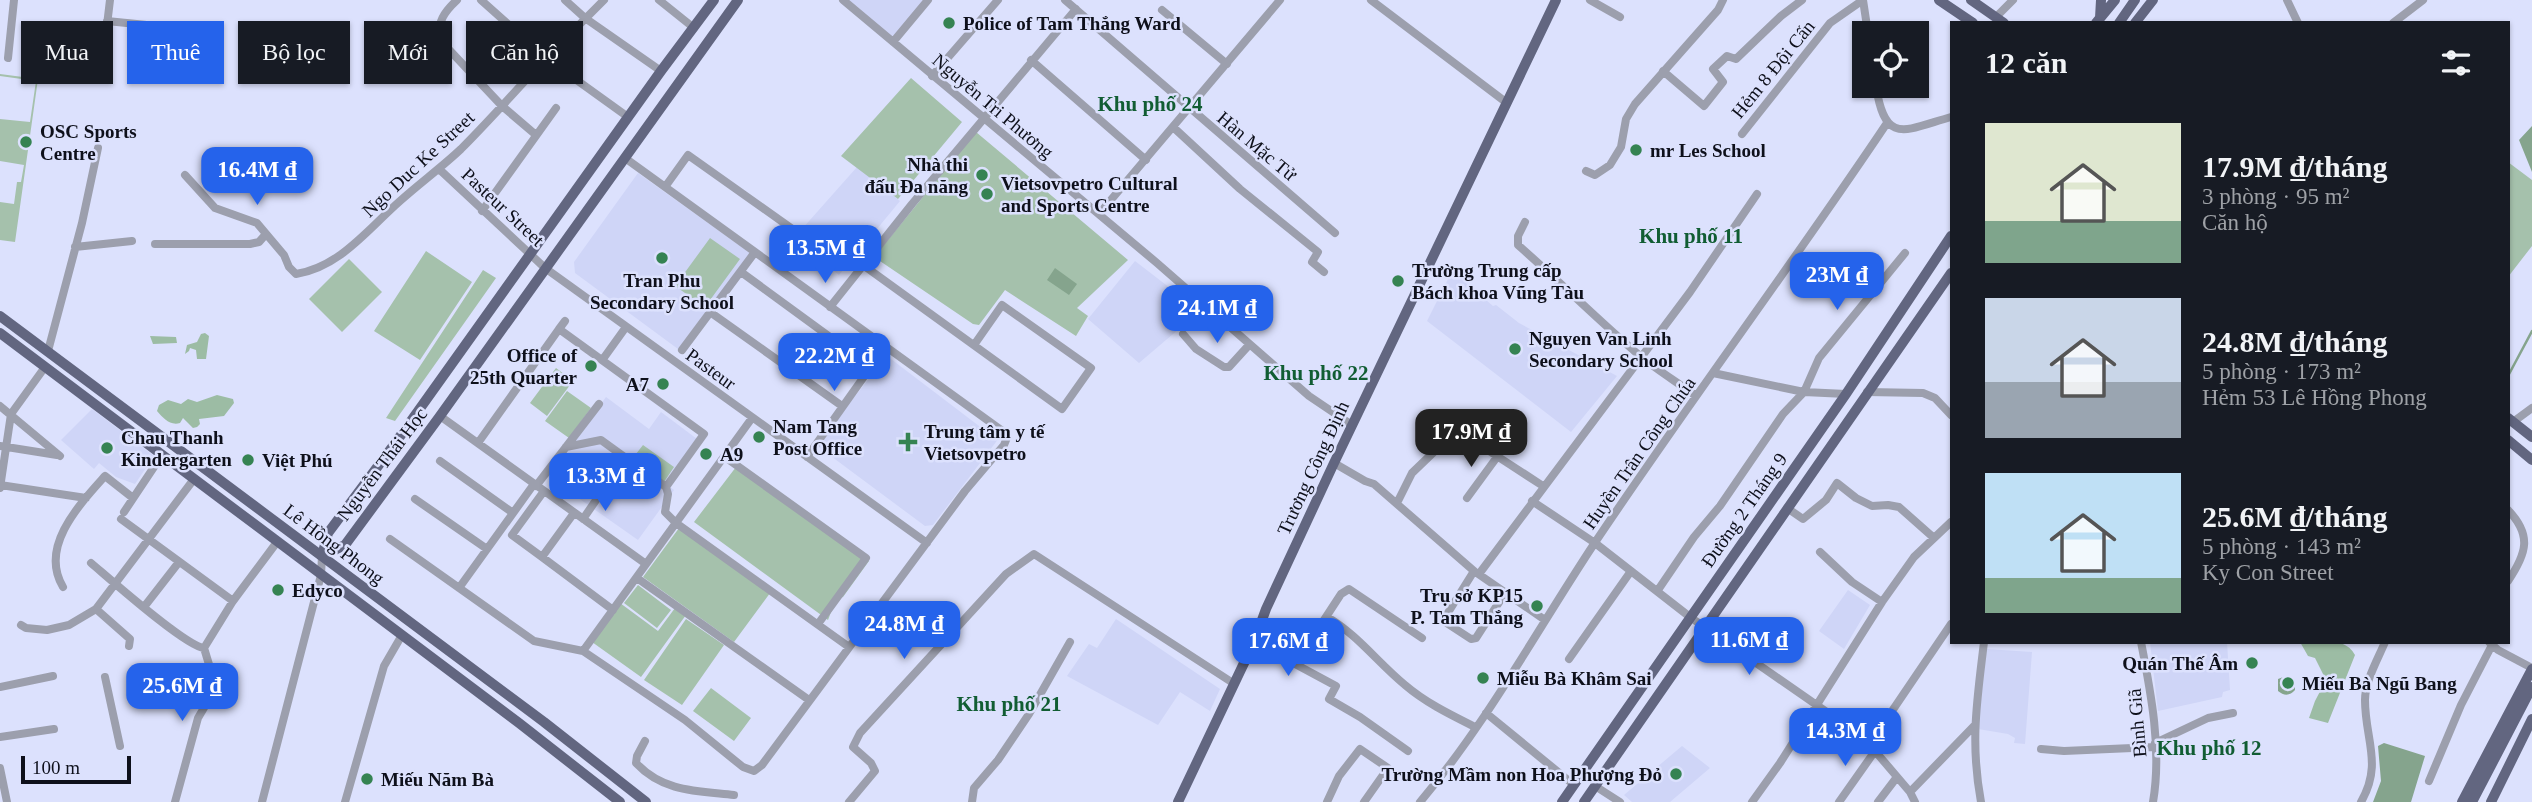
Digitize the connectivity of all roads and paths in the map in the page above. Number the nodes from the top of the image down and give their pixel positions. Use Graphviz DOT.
graph roads {
  1 [pos="14,0"];
  2 [pos="110,0"];
  3 [pos="457,0"];
  4 [pos="481,0"];
  5 [pos="565,0"];
  6 [pos="604,0"];
  7 [pos="659,0"];
  8 [pos="714,0"];
  9 [pos="738,0"];
  10 [pos="843,0"];
  11 [pos="928,0"];
  12 [pos="998,0"];
  13 [pos="1065,0"];
  14 [pos="1280,0"];
  15 [pos="1371,0"];
  16 [pos="1556,0"];
  17 [pos="1590,0"];
  18 [pos="1723,0"];
  19 [pos="1802,0"];
  20 [pos="1863,0"];
  21 [pos="1939,0"];
  22 [pos="1971,0"];
  23 [pos="2013,0"];
  24 [pos="2101,0"];
  25 [pos="2115,0"];
  26 [pos="2135,0"];
  27 [pos="2152,0"];
  28 [pos="2287,0"];
  29 [pos="2423,0"];
  30 [pos="1076,9"];
  31 [pos="1162,10"];
  32 [pos="1620,17"];
  33 [pos="585,18"];
  34 [pos="107,20"];
  35 [pos="2000,20"];
  36 [pos="505,21"];
  37 [pos="582,21"];
  38 [pos="1866,21"];
  39 [pos="1970,21"];
  40 [pos="2101,21"];
  41 [pos="2120,21"];
  42 [pos="2136,21"];
  43 [pos="2297,21"];
  44 [pos="2396,21"];
  45 [pos="127,22"];
  46 [pos="694,28"];
  47 [pos="893,42"];
  48 [pos="8,58"];
  49 [pos="1031,60"];
  50 [pos="1227,64"];
  51 [pos="661,71"];
  52 [pos="1663,71"];
  53 [pos="932,76"];
  54 [pos="522,84"];
  55 [pos="582,84"];
  56 [pos="1879,98"];
  57 [pos="1507,103"];
  58 [pos="502,106"];
  59 [pos="555,108"];
  60 [pos="1189,109"];
  61 [pos="628,117"];
  62 [pos="1950,117"];
  63 [pos="982,118"];
  64 [pos="1887,123"];
  65 [pos="1173,128"];
  66 [pos="1742,134"];
  67 [pos="536,135"];
  68 [pos="98,148"];
  69 [pos="625,158"];
  70 [pos="1146,160"];
  71 [pos="439,169"];
  72 [pos="1586,171"];
  73 [pos="185,175"];
  74 [pos="665,187"];
  75 [pos="1757,194"];
  76 [pos="482,211"];
  77 [pos="1099,214"];
  78 [pos="1525,222"];
  79 [pos="791,228"];
  80 [pos="1335,233"];
  81 [pos="267,234"];
  82 [pos="1950,238"];
  83 [pos="132,241"];
  84 [pos="155,244"];
  85 [pos="75,247"];
  86 [pos="755,252"];
  87 [pos="1905,253"];
  88 [pos="531,254"];
  89 [pos="863,265"];
  90 [pos="545,268"];
  91 [pos="741,272"];
  92 [pos="1324,272"];
  93 [pos="1950,273"];
  94 [pos="830,307"];
  95 [pos="710,312"];
  96 [pos="0,316"];
  97 [pos="626,327"];
  98 [pos="0,333"];
  99 [pos="1182,334"];
  100 [pos="974,345"];
  101 [pos="1249,345"];
  102 [pos="885,347"];
  103 [pos="682,350"];
  104 [pos="50,354"];
  105 [pos="1640,356"];
  106 [pos="603,359"];
  107 [pos="45,367"];
  108 [pos="871,367"];
  109 [pos="1713,373"];
  110 [pos="1804,392"];
  111 [pos="1867,392"];
  112 [pos="1846,394"];
  113 [pos="1696,396"];
  114 [pos="423,404"];
  115 [pos="599,404"];
  116 [pos="0,406"];
  117 [pos="842,407"];
  118 [pos="2532,408"];
  119 [pos="11,414"];
  120 [pos="1950,414"];
  121 [pos="440,416"];
  122 [pos="752,418"];
  123 [pos="2511,420"];
  124 [pos="1465,422"];
  125 [pos="1352,425"];
  126 [pos="1457,430"];
  127 [pos="2532,437"];
  128 [pos="2510,442"];
  129 [pos="478,443"];
  130 [pos="3,447"];
  131 [pos="177,447"];
  132 [pos="566,447"];
  133 [pos="165,457"];
  134 [pos="725,457"];
  135 [pos="807,457"];
  136 [pos="1497,457"];
  137 [pos="2532,460"];
  138 [pos="440,461"];
  139 [pos="1334,463"];
  140 [pos="194,480"];
  141 [pos="0,486"];
  142 [pos="1543,486"];
  143 [pos="538,487"];
  144 [pos="666,487"];
  145 [pos="603,490"];
  146 [pos="86,498"];
  147 [pos="133,498"];
  148 [pos="1467,498"];
  149 [pos="415,499"];
  150 [pos="1532,501"];
  151 [pos="1397,503"];
  152 [pos="1787,508"];
  153 [pos="2510,512"];
  154 [pos="513,513"];
  155 [pos="574,513"];
  156 [pos="583,519"];
  157 [pos="676,523"];
  158 [pos="1950,523"];
  159 [pos="1934,538"];
  160 [pos="390,539"];
  161 [pos="149,540"];
  162 [pos="277,542"];
  163 [pos="304,543"];
  164 [pos="927,543"];
  165 [pos="1595,543"];
  166 [pos="486,549"];
  167 [pos="1820,552"];
  168 [pos="295,555"];
  169 [pos="322,556"];
  170 [pos="542,557"];
  171 [pos="179,562"];
  172 [pos="91,563"];
  173 [pos="646,564"];
  174 [pos="1631,571"];
  175 [pos="1476,572"];
  176 [pos="321,575"];
  177 [pos="2510,576"];
  178 [pos="637,578"];
  179 [pos="116,583"];
  180 [pos="63,587"];
  181 [pos="459,588"];
  182 [pos="1658,590"];
  183 [pos="1505,593"];
  184 [pos="233,601"];
  185 [pos="1882,601"];
  186 [pos="144,607"];
  187 [pos="96,609"];
  188 [pos="613,610"];
  189 [pos="1327,617"];
  190 [pos="1690,617"];
  191 [pos="1545,620"];
  192 [pos="818,624"];
  193 [pos="21,625"];
  194 [pos="1950,626"];
  195 [pos="1705,627"];
  196 [pos="402,635"];
  197 [pos="1422,638"];
  198 [pos="1070,642"];
  199 [pos="1254,642"];
  200 [pos="1984,644"];
  201 [pos="2141,644"];
  202 [pos="2384,644"];
  203 [pos="2490,644"];
  204 [pos="2492,644"];
  205 [pos="129,646"];
  206 [pos="849,647"];
  207 [pos="204,648"];
  208 [pos="583,651"];
  209 [pos="1569,659"];
  210 [pos="1292,664"];
  211 [pos="2532,669"];
  212 [pos="53,677"];
  213 [pos="105,677"];
  214 [pos="1233,683"];
  215 [pos="0,687"];
  216 [pos="2532,687"];
  217 [pos="809,700"];
  218 [pos="1816,706"];
  219 [pos="1486,713"];
  220 [pos="2233,713"];
  221 [pos="2532,719"];
  222 [pos="1974,726"];
  223 [pos="1475,727"];
  224 [pos="54,729"];
  225 [pos="2532,734"];
  226 [pos="0,737"];
  227 [pos="645,741"];
  228 [pos="2155,745"];
  229 [pos="120,746"];
  230 [pos="1872,748"];
  231 [pos="2041,749"];
  232 [pos="1408,751"];
  233 [pos="0,768"];
  234 [pos="1897,777"];
  235 [pos="2429,781"];
  236 [pos="1574,785"];
  237 [pos="1595,786"];
  238 [pos="1910,792"];
  239 [pos="734,795"];
  240 [pos="1329,801"];
  241 [pos="7,802"];
  242 [pos="175,802"];
  243 [pos="262,802"];
  244 [pos="345,802"];
  245 [pos="620,802"];
  246 [pos="646,802"];
  247 [pos="849,802"];
  248 [pos="972,802"];
  249 [pos="1178,802"];
  250 [pos="1364,802"];
  251 [pos="1419,802"];
  252 [pos="1562,802"];
  253 [pos="1584,802"];
  254 [pos="1619,802"];
  255 [pos="1752,802"];
  256 [pos="1839,802"];
  257 [pos="1878,802"];
  258 [pos="1915,802"];
  259 [pos="1981,802"];
  260 [pos="2153,802"];
  261 [pos="2361,802"];
  262 [pos="2462,802"];
  263 [pos="2472,802"];
  264 [pos="2491,802"];
  265 [pos="2498,802"];
  1 -- 48 [label="street"];
  2 -- 34 [label="street"];
  3 -- 58 [label="street, Ngo Duc Ke Street"];
  4 -- 36 [label="street"];
  5 -- 33 [label="street"];
  6 -- 33 [label="street"];
  7 -- 46 [label="street"];
  8 -- 46 [label="main road, Nguyễn Thái Học"];
  9 -- 69 [label="main road, Nguyễn Thái Học"];
  10 -- 47 [label="street, Nguyễn Tri Phương"];
  11 -- 47 [label="street"];
  12 -- 53 [label="street"];
  13 -- 30 [label="street, Hàn Mặc Tử"];
  14 -- 50 [label="street"];
  15 -- 57 [label="street"];
  16 -- 57 [label="main road, Trương Công Định"];
  17 -- 32 [label="street"];
  18 -- 52 [label="street"];
  19 -- 52 [label="street"];
  20 -- 38 [label="street"];
  20 -- 66 [label="street, Hẻm 8 Đội Cấn"];
  21 -- 39 [label="main road"];
  22 -- 35 [label="main road"];
  23 -- 35 [label="street"];
  24 -- 40 [label="main road"];
  25 -- 40 [label="main road"];
  26 -- 41 [label="main road"];
  27 -- 42 [label="main road"];
  28 -- 43 [label="street"];
  29 -- 44 [label="street"];
  30 -- 49 [label="street"];
  30 -- 60 [label="street, Hàn Mặc Tử"];
  31 -- 50 [label="street"];
  33 -- 37 [label="street"];
  33 -- 51 [label="street"];
  34 -- 45 [label="street"];
  46 -- 51 [label="main road, Nguyễn Thái Học"];
  47 -- 53 [label="street, Nguyễn Tri Phương"];
  49 -- 63 [label="street"];
  49 -- 70 [label="street"];
  50 -- 60 [label="street"];
  51 -- 61 [label="main road, Nguyễn Thái Học"];
  52 -- 72 [label="street"];
  53 -- 63 [label="street, Nguyễn Tri Phương"];
  54 -- 58 [label="street"];
  55 -- 61 [label="street"];
  56 -- 64 [label="street"];
  57 -- 125 [label="main road, Trương Công Định"];
  58 -- 67 [label="street"];
  58 -- 71 [label="street, Ngo Duc Ke Street"];
  59 -- 67 [label="street"];
  60 -- 65 [label="street"];
  60 -- 80 [label="street, Hàn Mặc Tử"];
  61 -- 88 [label="main road, Nguyễn Thái Học"];
  62 -- 64 [label="street"];
  63 -- 77 [label="street, Nguyễn Tri Phương"];
  63 -- 89 [label="street"];
  64 -- 109 [label="street, Huyền Trân Công Chúa"];
  65 -- 70 [label="street"];
  65 -- 92 [label="street"];
  67 -- 76 [label="street"];
  68 -- 85 [label="street"];
  69 -- 74 [label="street"];
  69 -- 90 [label="main road, Nguyễn Thái Học"];
  70 -- 77 [label="street"];
  71 -- 76 [label="street, Pasteur Street"];
  71 -- 81 [label="street, Ngo Duc Ke Street"];
  73 -- 81 [label="street"];
  74 -- 79 [label="street"];
  74 -- 86 [label="street"];
  75 -- 105 [label="street"];
  76 -- 88 [label="street, Pasteur Street"];
  77 -- 101 [label="street, Nguyễn Tri Phương"];
  78 -- 105 [label="street"];
  81 -- 84 [label="street"];
  82 -- 112 [label="main road, Đường 2 Tháng 9"];
  83 -- 85 [label="street"];
  85 -- 104 [label="street"];
  86 -- 91 [label="street"];
  86 -- 94 [label="street"];
  87 -- 110 [label="street"];
  88 -- 90 [label="street, Pasteur Street"];
  88 -- 114 [label="main road, Nguyễn Thái Học"];
  89 -- 94 [label="street"];
  89 -- 100 [label="street"];
  90 -- 97 [label="street, Pasteur"];
  90 -- 121 [label="main road, Nguyễn Thái Học"];
  91 -- 95 [label="street"];
  91 -- 108 [label="street"];
  93 -- 111 [label="main road, Đường 2 Tháng 9"];
  94 -- 102 [label="street"];
  95 -- 103 [label="street"];
  95 -- 117 [label="street"];
  96 -- 104 [label="main road, Lê Hồng Phong"];
  97 -- 106 [label="street"];
  97 -- 122 [label="street, Pasteur"];
  98 -- 107 [label="main road, Lê Hồng Phong"];
  99 -- 101 [label="street"];
  100 -- 100 [label="street"];
  101 -- 125 [label="street, Nguyễn Tri Phương"];
  102 -- 108 [label="street"];
  102 -- 164 [label="street"];
  104 -- 107 [label="main road"];
  104 -- 131 [label="main road, Lê Hồng Phong"];
  105 -- 113 [label="street"];
  105 -- 142 [label="street"];
  106 -- 129 [label="street"];
  106 -- 144 [label="street"];
  107 -- 119 [label="street"];
  107 -- 133 [label="main road, Lê Hồng Phong"];
  108 -- 117 [label="street"];
  109 -- 110 [label="street"];
  109 -- 113 [label="street, Huyền Trân Công Chúa"];
  110 -- 112 [label="street"];
  110 -- 182 [label="street"];
  111 -- 112 [label="main road"];
  111 -- 120 [label="street"];
  111 -- 152 [label="main road, Đường 2 Tháng 9"];
  112 -- 190 [label="main road, Đường 2 Tháng 9"];
  113 -- 165 [label="street, Huyền Trân Công Chúa"];
  114 -- 121 [label="main road"];
  114 -- 169 [label="main road, Nguyễn Thái Học"];
  115 -- 132 [label="street"];
  116 -- 119 [label="street"];
  117 -- 135 [label="street"];
  118 -- 123 [label="street"];
  119 -- 130 [label="street"];
  119 -- 130 [label="street"];
  121 -- 129 [label="street"];
  121 -- 169 [label="main road, Nguyễn Thái Học"];
  122 -- 134 [label="street"];
  122 -- 135 [label="street, Pasteur"];
  123 -- 127 [label="main road"];
  124 -- 126 [label="street"];
  125 -- 139 [label="main road, Trương Công Định"];
  126 -- 136 [label="street"];
  126 -- 151 [label="street"];
  128 -- 137 [label="main road"];
  129 -- 143 [label="street"];
  130 -- 141 [label="street"];
  131 -- 133 [label="main road"];
  131 -- 163 [label="main road, Lê Hồng Phong"];
  132 -- 143 [label="street"];
  132 -- 144 [label="street"];
  133 -- 140 [label="main road, Lê Hồng Phong"];
  133 -- 147 [label="street"];
  134 -- 157 [label="street"];
  134 -- 192 [label="street"];
  135 -- 164 [label="street, Pasteur"];
  136 -- 142 [label="street"];
  136 -- 148 [label="street"];
  138 -- 154 [label="street"];
  139 -- 151 [label="street"];
  139 -- 199 [label="main road, Trương Công Định"];
  140 -- 161 [label="street"];
  140 -- 162 [label="main road, Lê Hồng Phong"];
  141 -- 146 [label="street"];
  142 -- 150 [label="street"];
  143 -- 154 [label="street"];
  143 -- 155 [label="street"];
  143 -- 170 [label="street"];
  144 -- 157 [label="street"];
  145 -- 156 [label="street"];
  146 -- 147 [label="street"];
  146 -- 180 [label="street"];
  147 -- 161 [label="street"];
  149 -- 166 [label="street"];
  150 -- 165 [label="street"];
  150 -- 175 [label="street"];
  151 -- 175 [label="street"];
  152 -- 159 [label="street"];
  152 -- 195 [label="main road, Đường 2 Tháng 9"];
  153 -- 177 [label="street"];
  154 -- 166 [label="street"];
  155 -- 156 [label="street"];
  155 -- 170 [label="street"];
  156 -- 173 [label="street"];
  157 -- 173 [label="street"];
  157 -- 192 [label="street"];
  158 -- 159 [label="street"];
  159 -- 185 [label="street"];
  160 -- 181 [label="street"];
  161 -- 171 [label="street"];
  161 -- 179 [label="street"];
  162 -- 168 [label="main road, Lê Hồng Phong"];
  162 -- 184 [label="street"];
  163 -- 168 [label="main road"];
  163 -- 169 [label="main road, Lê Hồng Phong"];
  164 -- 206 [label="street"];
  165 -- 174 [label="street"];
  165 -- 191 [label="street, Huyền Trân Công Chúa"];
  166 -- 181 [label="street"];
  167 -- 185 [label="street"];
  168 -- 176 [label="main road, Lê Hồng Phong"];
  169 -- 176 [label="street"];
  169 -- 246 [label="main road, Lê Hồng Phong"];
  170 -- 188 [label="street"];
  171 -- 184 [label="street"];
  171 -- 186 [label="street"];
  172 -- 179 [label="street"];
  173 -- 178 [label="street"];
  174 -- 182 [label="street"];
  174 -- 209 [label="street"];
  175 -- 183 [label="street"];
  175 -- 183 [label="street"];
  176 -- 196 [label="main road, Lê Hồng Phong"];
  176 -- 243 [label="street"];
  178 -- 188 [label="street"];
  178 -- 217 [label="street"];
  179 -- 186 [label="street"];
  179 -- 187 [label="street"];
  181 -- 208 [label="street"];
  182 -- 190 [label="street"];
  183 -- 191 [label="street"];
  184 -- 207 [label="street"];
  185 -- 218 [label="street"];
  186 -- 207 [label="street"];
  187 -- 193 [label="street"];
  187 -- 205 [label="street"];
  188 -- 208 [label="street"];
  189 -- 197 [label="street"];
  189 -- 210 [label="street"];
  189 -- 223 [label="street"];
  190 -- 195 [label="street"];
  190 -- 236 [label="main road, Đường 2 Tháng 9"];
  191 -- 219 [label="street, Huyền Trân Công Chúa"];
  192 -- 206 [label="street"];
  194 -- 230 [label="street"];
  195 -- 218 [label="street"];
  195 -- 237 [label="main road, Đường 2 Tháng 9"];
  196 -- 244 [label="street"];
  196 -- 245 [label="main road, Lê Hồng Phong"];
  198 -- 248 [label="street"];
  199 -- 210 [label="street"];
  199 -- 214 [label="main road, Trương Công Định"];
  200 -- 222 [label="street"];
  201 -- 228 [label="street, Bình Giã"];
  202 -- 261 [label="street"];
  203 -- 235 [label="street"];
  204 -- 211 [label="street"];
  206 -- 217 [label="street"];
  207 -- 242 [label="street"];
  208 -- 217 [label="street"];
  210 -- 232 [label="street"];
  211 -- 262 [label="main road"];
  212 -- 215 [label="street"];
  213 -- 229 [label="street"];
  214 -- 247 [label="street"];
  214 -- 249 [label="main road, Trương Công Định"];
  216 -- 263 [label="main road"];
  218 -- 230 [label="street"];
  218 -- 255 [label="street"];
  219 -- 223 [label="street, Huyền Trân Công Chúa"];
  219 -- 236 [label="street"];
  220 -- 228 [label="street"];
  221 -- 264 [label="main road"];
  222 -- 238 [label="street"];
  222 -- 259 [label="street"];
  223 -- 251 [label="street, Huyền Trân Công Chúa"];
  224 -- 226 [label="street"];
  225 -- 265 [label="main road"];
  227 -- 239 [label="street"];
  228 -- 231 [label="street"];
  228 -- 260 [label="street, Bình Giã"];
  230 -- 234 [label="street"];
  230 -- 256 [label="street"];
  233 -- 241 [label="street"];
  234 -- 238 [label="street"];
  234 -- 257 [label="street"];
  236 -- 252 [label="main road, Đường 2 Tháng 9"];
  237 -- 253 [label="main road, Đường 2 Tháng 9"];
  237 -- 254 [label="street"];
  238 -- 258 [label="street"];
  240 -- 250 [label="street"];
}
